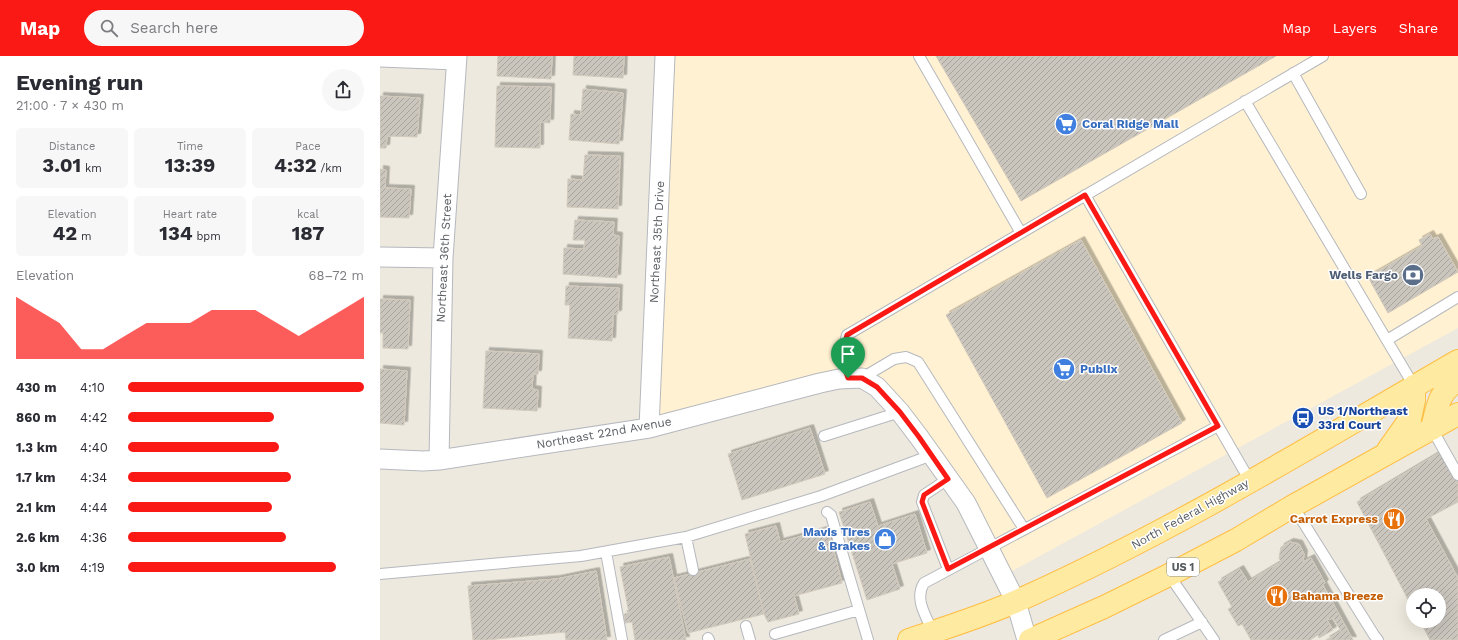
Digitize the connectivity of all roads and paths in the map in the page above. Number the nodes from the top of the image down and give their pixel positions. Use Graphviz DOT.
graph roads {
  1 [pos="665,56"];
  2 [pos="919,56"];
  3 [pos="1323,56"];
  4 [pos="380,57"];
  5 [pos="457,58"];
  6 [pos="1293,73"];
  7 [pos="1245,101"];
  8 [pos="1361,194"];
  9 [pos="1085,195"];
  10 [pos="1021,233"];
  11 [pos="380,257"];
  12 [pos="443,258"];
  13 [pos="1458,298"];
  14 [pos="1386,340"];
  15 [pos="1458,361"];
  16 [pos="855,378"];
  17 [pos="1458,380"];
  18 [pos="1414,386"];
  19 [pos="900,412"];
  20 [pos="1458,414"];
  21 [pos="1218,426"];
  22 [pos="649,428"];
  23 [pos="1432,429"];
  24 [pos="824,436"];
  25 [pos="932,455"];
  26 [pos="1384,456"];
  27 [pos="380,459"];
  28 [pos="439,460"];
  29 [pos="1458,474"];
  30 [pos="948,479"];
  31 [pos="1250,482"];
  32 [pos="1293,506"];
  33 [pos="827,512"];
  34 [pos="1024,529"];
  35 [pos="686,537"];
  36 [pos="989,548"];
  37 [pos="606,552"];
  38 [pos="948,569"];
  39 [pos="693,570"];
  40 [pos="380,574"];
  41 [pos="1169,575"];
  42 [pos="1016,602"];
  43 [pos="859,610"];
  44 [pos="1202,622"];
  45 [pos="746,626"];
  46 [pos="933,632"];
  47 [pos="774,634"];
  48 [pos="622,640"];
  49 [pos="750,640"];
  50 [pos="868,640"];
  51 [pos="910,640"];
  52 [pos="1027,640"];
  53 [pos="1030,640"];
  54 [pos="1164,640"];
  55 [pos="1214,640"];
  56 [pos="1378,640"];
  1 -- 22 [label="street, Northeast 35th Drive"];
  2 -- 10 [label="lane"];
  3 -- 6 [label="lane"];
  4 -- 5 [label="street"];
  5 -- 12 [label="street, Northeast 36th Street"];
  6 -- 7 [label="lane"];
  6 -- 8 [label="lane"];
  7 -- 9 [label="lane"];
  7 -- 14 [label="lane"];
  9 -- 10 [label="lane"];
  9 -- 21 [label="lane"];
  10 -- 16 [label="lane"];
  11 -- 12 [label="street"];
  12 -- 28 [label="street, Northeast 36th Street"];
  13 -- 14 [label="lane"];
  14 -- 18 [label="lane"];
  15 -- 18 [label="main road, North Federal Highway"];
  16 -- 19 [label="street"];
  16 -- 22 [label="street, Northeast 22nd Avenue"];
  16 -- 34 [label="lane"];
  17 -- 23 [label="main road"];
  18 -- 26 [label="main road"];
  18 -- 31 [label="main road, North Federal Highway"];
  19 -- 24 [label="lane"];
  19 -- 25 [label="street"];
  20 -- 23 [label="main road, US 1"];
  21 -- 31 [label="lane"];
  21 -- 34 [label="lane"];
  22 -- 28 [label="street, Northeast 22nd Avenue"];
  23 -- 26 [label="main road, US 1"];
  23 -- 29 [label="lane"];
  25 -- 30 [label="street"];
  25 -- 35 [label="lane"];
  26 -- 32 [label="main road, US 1"];
  27 -- 28 [label="street, Northeast 22nd Avenue"];
  30 -- 36 [label="street"];
  30 -- 38 [label="lane"];
  31 -- 42 [label="main road, North Federal Highway"];
  32 -- 41 [label="main road, US 1"];
  32 -- 56 [label="lane"];
  33 -- 43 [label="lane"];
  34 -- 36 [label="lane"];
  35 -- 37 [label="lane"];
  35 -- 39 [label="lane"];
  36 -- 38 [label="lane"];
  36 -- 42 [label="street"];
  37 -- 40 [label="lane"];
  37 -- 48 [label="lane"];
  38 -- 46 [label="lane"];
  41 -- 44 [label="lane"];
  41 -- 53 [label="main road, US 1"];
  42 -- 46 [label="main road, North Federal Highway"];
  42 -- 52 [label="street"];
  43 -- 47 [label="lane"];
  43 -- 50 [label="lane"];
  44 -- 54 [label="lane"];
  44 -- 55 [label="lane"];
  45 -- 49 [label="lane"];
  46 -- 51 [label="main road, North Federal Highway"];
}
